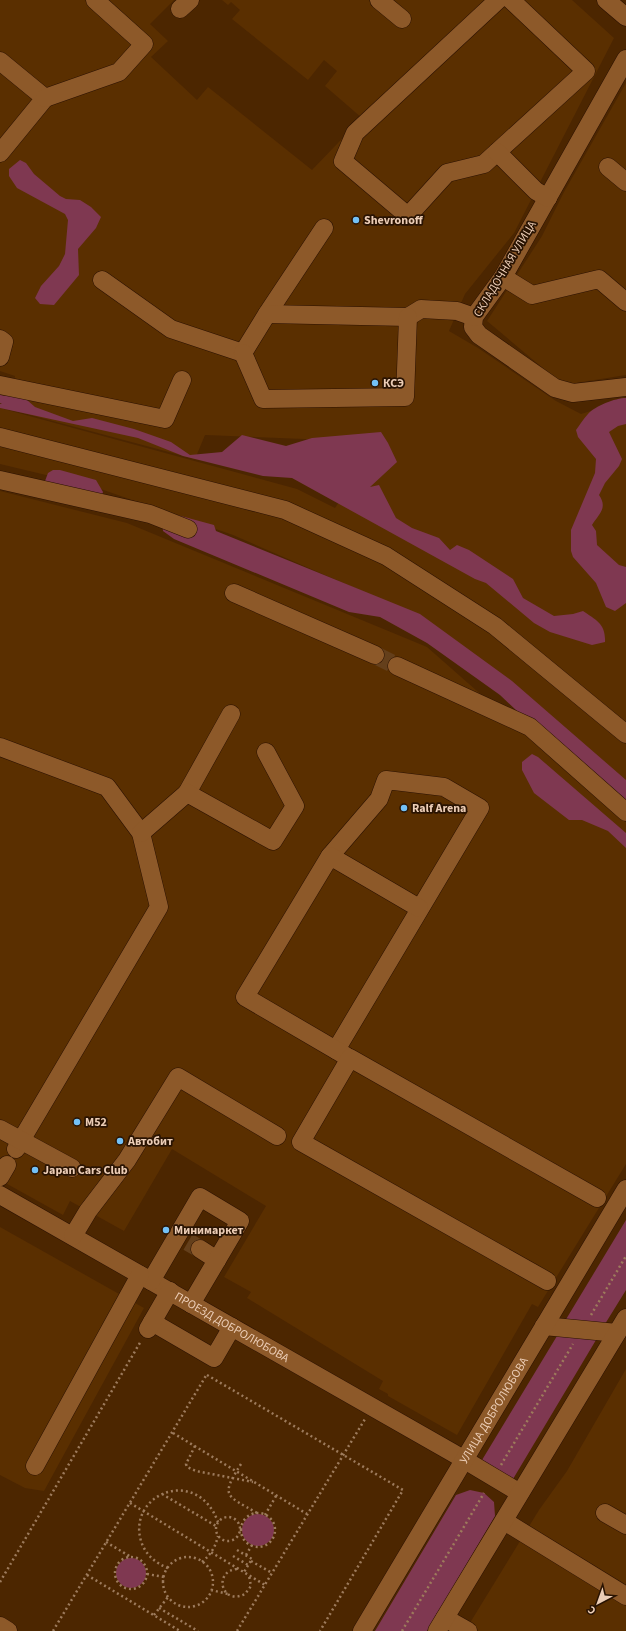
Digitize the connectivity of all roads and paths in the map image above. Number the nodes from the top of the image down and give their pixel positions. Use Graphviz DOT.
graph roads {
  1 [pos="95,0"];
  2 [pos="379,0"];
  3 [pos="498,0"];
  4 [pos="606,0"];
  5 [pos="519,3"];
  6 [pos="626,17"];
  7 [pos="402,19"];
  8 [pos="626,59"];
  9 [pos="0,61"];
  10 [pos="45,98"];
  11 [pos="497,152"];
  12 [pos="0,153"];
  13 [pos="608,167"];
  14 [pos="626,182"];
  15 [pos="548,198"];
  16 [pos="324,228"];
  17 [pos="503,277"];
  18 [pos="102,280"];
  19 [pos="626,302"];
  20 [pos="267,314"];
  21 [pos="408,317"];
  22 [pos="474,317"];
  23 [pos="0,339"];
  24 [pos="243,353"];
  25 [pos="0,357"];
  26 [pos="182,380"];
  27 [pos="0,385"];
  28 [pos="626,387"];
  29 [pos="0,422"];
  30 [pos="7,439"];
  31 [pos="0,480"];
  32 [pos="188,529"];
  33 [pos="234,593"];
  34 [pos="375,655"];
  35 [pos="397,666"];
  36 [pos="231,714"];
  37 [pos="626,734"];
  38 [pos="0,747"];
  39 [pos="266,752"];
  40 [pos="187,793"];
  41 [pos="626,812"];
  42 [pos="141,833"];
  43 [pos="330,856"];
  44 [pos="419,908"];
  45 [pos="343,1054"];
  46 [pos="0,1129"];
  47 [pos="277,1136"];
  48 [pos="11,1158"];
  49 [pos="72,1168"];
  50 [pos="626,1189"];
  51 [pos="597,1198"];
  52 [pos="1,1199"];
  53 [pos="73,1236"];
  54 [pos="188,1242"];
  55 [pos="626,1256"];
  56 [pos="218,1260"];
  57 [pos="146,1278"];
  58 [pos="547,1281"];
  59 [pos="170,1291"];
  60 [pos="191,1304"];
  61 [pos="590,1316"];
  62 [pos="622,1325"];
  63 [pos="150,1326"];
  64 [pos="544,1326"];
  65 [pos="232,1327"];
  66 [pos="577,1338"];
  67 [pos="214,1358"];
  68 [pos="207,1375"];
  69 [pos="367,1416"];
  70 [pos="172,1433"];
  71 [pos="195,1446"];
  72 [pos="343,1455"];
  73 [pos="464,1460"];
  74 [pos="240,1464"];
  75 [pos="35,1466"];
  76 [pos="498,1469"];
  77 [pos="236,1471"];
  78 [pos="232,1478"];
  79 [pos="256,1483"];
  80 [pos="484,1493"];
  81 [pos="520,1493"];
  82 [pos="162,1494"];
  83 [pos="276,1496"];
  84 [pos="130,1503"];
  85 [pos="144,1511"];
  86 [pos="257,1513"];
  87 [pos="605,1513"];
  88 [pos="307,1514"];
  89 [pos="265,1515"];
  90 [pos="504,1521"];
  91 [pos="218,1522"];
  92 [pos="626,1525"];
  93 [pos="216,1526"];
  94 [pos="241,1529"];
  95 [pos="218,1536"];
  96 [pos="106,1542"];
  97 [pos="252,1545"];
  98 [pos="237,1550"];
  99 [pos="211,1552"];
  100 [pos="246,1555"];
  101 [pos="233,1556"];
  102 [pos="131,1557"];
  103 [pos="251,1561"];
  104 [pos="202,1562"];
  105 [pos="248,1565"];
  106 [pos="168,1568"];
  107 [pos="238,1568"];
  108 [pos="244,1572"];
  109 [pos="272,1573"];
  110 [pos="147,1574"];
  111 [pos="87,1575"];
  112 [pos="249,1575"];
  113 [pos="164,1577"];
  114 [pos="0,1582"];
  115 [pos="265,1585"];
  116 [pos="211,1590"];
  117 [pos="228,1594"];
  118 [pos="626,1596"];
  119 [pos="168,1597"];
  120 [pos="159,1608"];
  121 [pos="154,1615"];
  122 [pos="441,1624"];
  123 [pos="0,1626"];
  124 [pos="8,1631"];
  125 [pos="53,1631"];
  126 [pos="180,1631"];
  127 [pos="198,1631"];
  128 [pos="237,1631"];
  129 [pos="320,1631"];
  130 [pos="362,1631"];
  131 [pos="402,1631"];
  132 [pos="468,1631"];
  1 -- 10 [label="street"];
  2 -- 7 [label="street"];
  3 -- 11 [label="street"];
  4 -- 6 [label="street"];
  5 -- 11 [label="street"];
  8 -- 15 [label="street, СКЛАДОЧНАЯ УЛИЦА"];
  9 -- 10 [label="street"];
  10 -- 12 [label="street"];
  11 -- 15 [label="street"];
  13 -- 14 [label="street"];
  15 -- 17 [label="street, СКЛАДОЧНАЯ УЛИЦА"];
  16 -- 20 [label="street"];
  17 -- 19 [label="street"];
  17 -- 22 [label="street, СКЛАДОЧНАЯ УЛИЦА"];
  18 -- 24 [label="street"];
  20 -- 21 [label="street"];
  20 -- 24 [label="street"];
  21 -- 22 [label="street"];
  21 -- 24 [label="street"];
  22 -- 28 [label="street, СКЛАДОЧНАЯ УЛИЦА"];
  23 -- 25 [label="street"];
  26 -- 27 [label="street"];
  29 -- 30 [label="street"];
  30 -- 37 [label="street"];
  31 -- 32 [label="street"];
  33 -- 34 [label="street"];
  35 -- 41 [label="street"];
  36 -- 40 [label="street"];
  38 -- 42 [label="street"];
  39 -- 40 [label="street"];
  40 -- 42 [label="street"];
  42 -- 48 [label="street"];
  43 -- 44 [label="street"];
  43 -- 44 [label="street"];
  43 -- 45 [label="street"];
  44 -- 45 [label="street"];
  45 -- 51 [label="street"];
  45 -- 58 [label="street"];
  46 -- 48 [label="street"];
  47 -- 53 [label="street"];
  48 -- 49 [label="street"];
  50 -- 64 [label="street, УЛИЦА ДОБРОЛЮБОВА"];
  52 -- 53 [label="street, ПРОЕЗД ДОБРОЛЮБОВА"];
  53 -- 57 [label="street, ПРОЕЗД ДОБРОЛЮБОВА"];
  54 -- 56 [label="street"];
  54 -- 56 [label="street"];
  54 -- 57 [label="street"];
  55 -- 61 [label="path"];
  56 -- 60 [label="street"];
  57 -- 59 [label="street, ПРОЕЗД ДОБРОЛЮБОВА"];
  57 -- 75 [label="street"];
  59 -- 60 [label="street, ПРОЕЗД ДОБРОЛЮБОВА"];
  59 -- 63 [label="street"];
  60 -- 65 [label="street, ПРОЕЗД ДОБРОЛЮБОВА"];
  62 -- 64 [label="street"];
  62 -- 81 [label="street"];
  63 -- 67 [label="street"];
  63 -- 114 [label="path"];
  64 -- 73 [label="street, УЛИЦА ДОБРОЛЮБОВА"];
  65 -- 67 [label="street"];
  65 -- 73 [label="street, ПРОЕЗД ДОБРОЛЮБОВА"];
  66 -- 76 [label="path"];
  67 -- 68 [label="path"];
  68 -- 70 [label="path"];
  68 -- 72 [label="path"];
  69 -- 72 [label="path"];
  70 -- 71 [label="path"];
  70 -- 84 [label="path"];
  71 -- 77 [label="path"];
  71 -- 78 [label="path"];
  72 -- 88 [label="path"];
  72 -- 129 [label="path"];
  73 -- 81 [label="street, ПРОЕЗД ДОБРОЛЮБОВА"];
  73 -- 130 [label="street, УЛИЦА ДОБРОЛЮБОВА"];
  74 -- 77 [label="path"];
  77 -- 78 [label="path"];
  77 -- 79 [label="path"];
  78 -- 79 [label="path"];
  78 -- 86 [label="path"];
  79 -- 83 [label="path"];
  80 -- 131 [label="path"];
  81 -- 90 [label="street"];
  82 -- 85 [label="path"];
  82 -- 91 [label="path"];
  82 -- 93 [label="path"];
  83 -- 88 [label="path"];
  83 -- 89 [label="path"];
  84 -- 85 [label="path"];
  84 -- 96 [label="path"];
  85 -- 99 [label="path"];
  85 -- 106 [label="path"];
  86 -- 89 [label="path"];
  86 -- 94 [label="path"];
  87 -- 92 [label="street"];
  88 -- 109 [label="path"];
  89 -- 97 [label="path"];
  90 -- 118 [label="street"];
  90 -- 122 [label="street"];
  91 -- 93 [label="path"];
  91 -- 94 [label="path"];
  93 -- 95 [label="path"];
  94 -- 95 [label="path"];
  94 -- 97 [label="path"];
  95 -- 99 [label="path"];
  96 -- 102 [label="path"];
  96 -- 111 [label="path"];
  97 -- 100 [label="path"];
  98 -- 100 [label="path"];
  99 -- 104 [label="path"];
  99 -- 107 [label="path"];
  100 -- 103 [label="path"];
  101 -- 105 [label="path"];
  102 -- 110 [label="path"];
  102 -- 110 [label="path"];
  103 -- 105 [label="path"];
  103 -- 109 [label="path"];
  104 -- 106 [label="path"];
  104 -- 116 [label="path"];
  105 -- 108 [label="path"];
  106 -- 113 [label="path"];
  107 -- 108 [label="path"];
  107 -- 117 [label="path"];
  108 -- 112 [label="path"];
  109 -- 115 [label="path"];
  110 -- 113 [label="path"];
  111 -- 121 [label="path"];
  111 -- 125 [label="path"];
  112 -- 115 [label="path"];
  112 -- 117 [label="path"];
  113 -- 119 [label="path"];
  115 -- 128 [label="path"];
  116 -- 117 [label="path"];
  116 -- 119 [label="path"];
  119 -- 120 [label="path"];
  120 -- 121 [label="path"];
  120 -- 127 [label="path"];
  121 -- 126 [label="path"];
  122 -- 132 [label="street"];
  123 -- 124 [label="street"];
}
